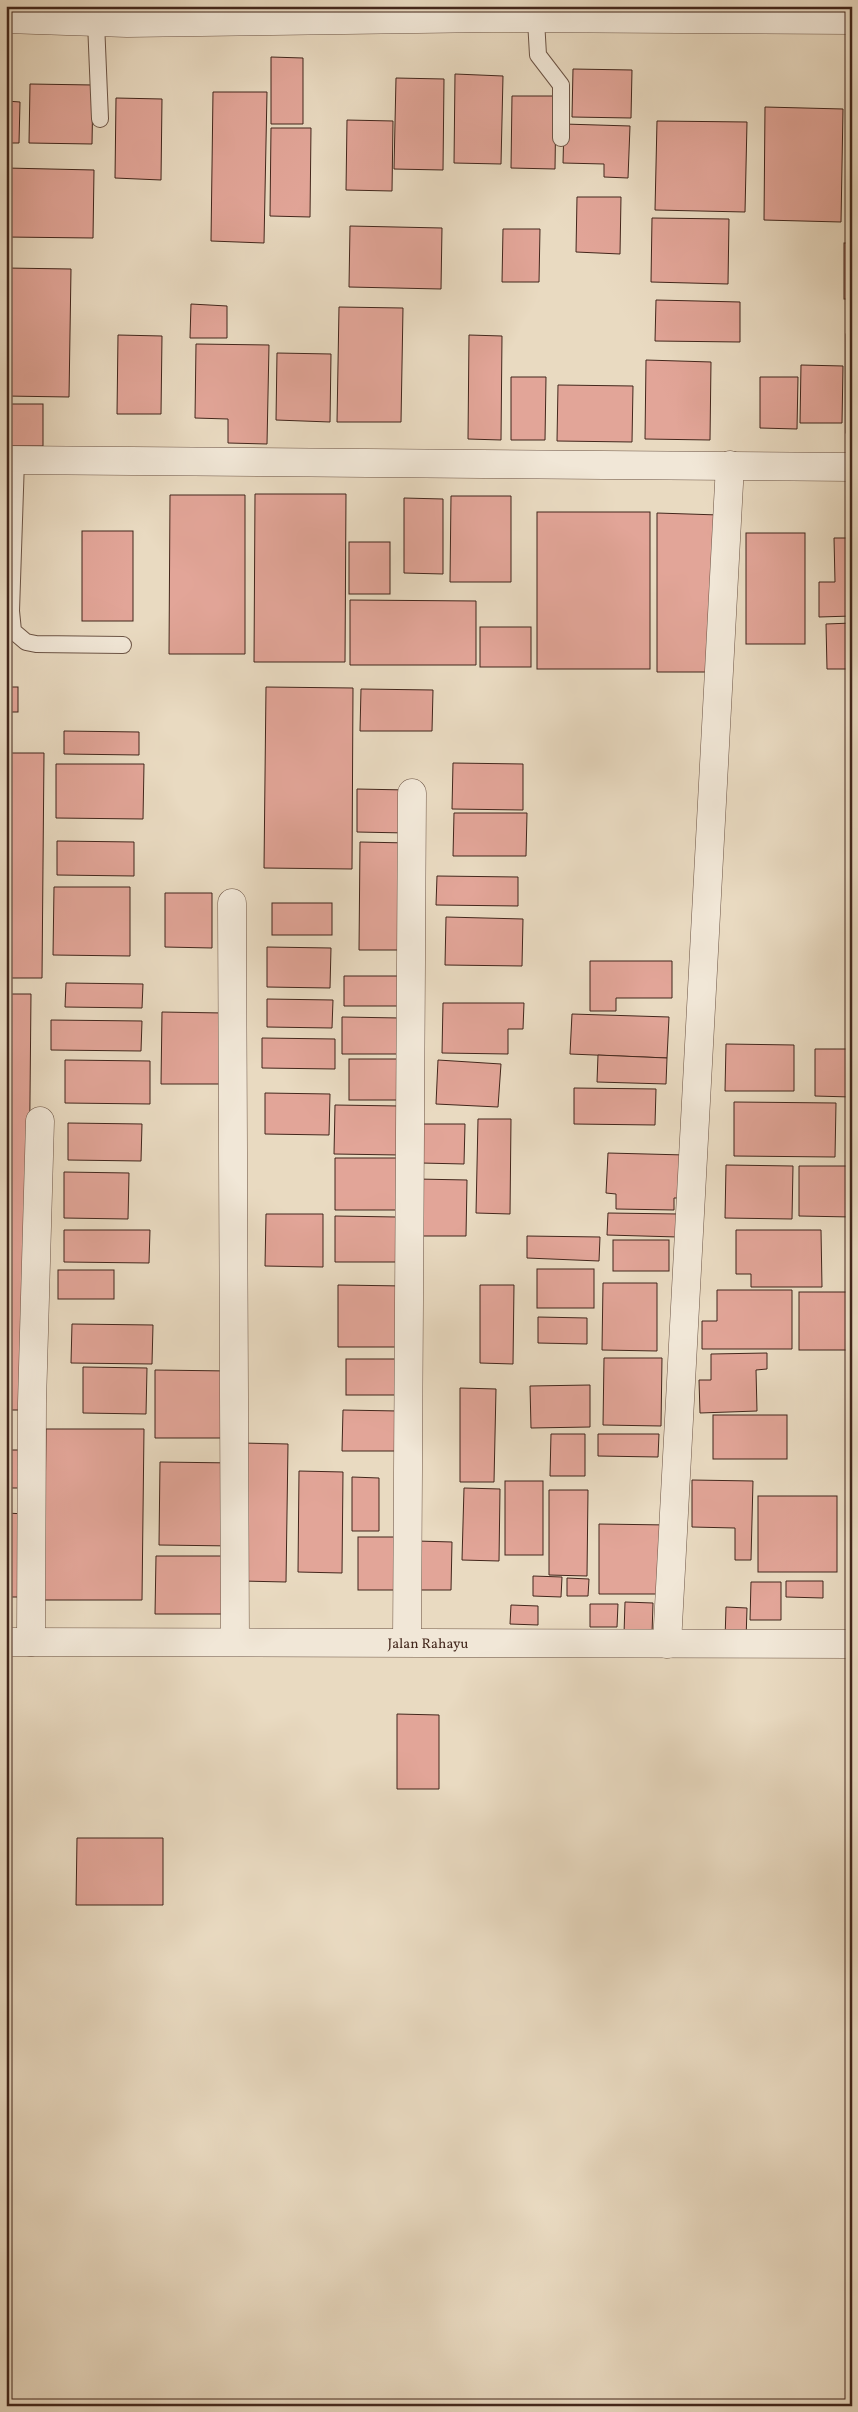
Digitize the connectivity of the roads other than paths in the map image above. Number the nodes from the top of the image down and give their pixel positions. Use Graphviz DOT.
graph roads {
  1 [pos="491,12"];
  2 [pos="128,15"];
  3 [pos="845,15"];
  4 [pos="6,19"];
  5 [pos="536,20"];
  6 [pos="96,22"];
  7 [pos="100,119"];
  8 [pos="560,138"];
  9 [pos="11,460"];
  10 [pos="730,465"];
  11 [pos="852,467"];
  12 [pos="123,645"];
  13 [pos="412,793"];
  14 [pos="232,904"];
  15 [pos="40,1121"];
  16 [pos="236,1641"];
  17 [pos="19,1642"];
  18 [pos="407,1642"];
  19 [pos="667,1644"];
  20 [pos="852,1644"];
  1 -- 2 [label="street"];
  1 -- 5 [label="street"];
  2 -- 6 [label="street"];
  3 -- 5 [label="street"];
  4 -- 6 [label="street"];
  5 -- 8 [label="lane"];
  6 -- 7 [label="lane"];
  9 -- 10 [label="street"];
  9 -- 12 [label="lane"];
  10 -- 11 [label="street"];
  10 -- 19 [label="street"];
  13 -- 18 [label="street"];
  14 -- 16 [label="street"];
  15 -- 17 [label="street"];
  16 -- 17 [label="street, Jalan Rahayu"];
  16 -- 18 [label="street, Jalan Rahayu"];
  18 -- 19 [label="street, Jalan Rahayu"];
  19 -- 20 [label="street, Jalan Rahayu"];
}
